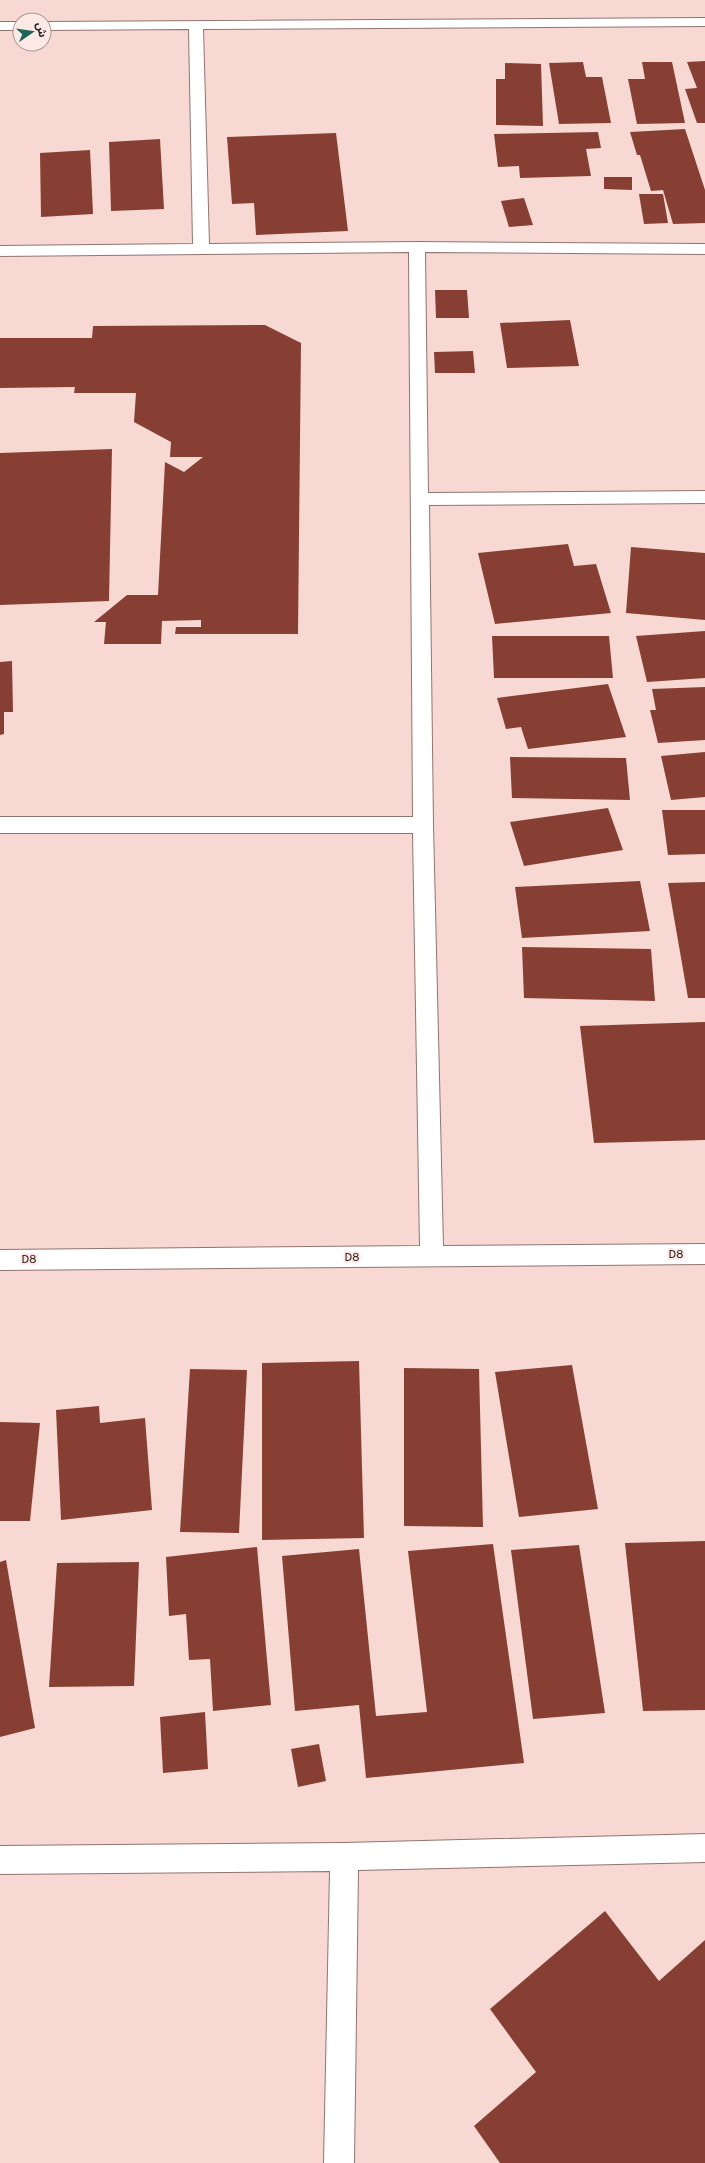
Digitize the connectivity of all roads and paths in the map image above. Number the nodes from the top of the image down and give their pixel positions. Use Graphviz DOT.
graph roads {
  1 [pos="705,22"];
  2 [pos="196,24"];
  3 [pos="0,26"];
  4 [pos="12,26"];
  5 [pos="52,26"];
  6 [pos="417,247"];
  7 [pos="201,249"];
  8 [pos="705,249"];
  9 [pos="0,251"];
  10 [pos="705,497"];
  11 [pos="420,499"];
  12 [pos="0,825"];
  13 [pos="423,825"];
  14 [pos="705,1254"];
  15 [pos="432,1256"];
  16 [pos="0,1260"];
  17 [pos="705,1848"];
  18 [pos="344,1857"];
  19 [pos="0,1860"];
  20 [pos="339,2163"];
  1 -- 2 [label="street"];
  2 -- 5 [label="street"];
  2 -- 7 [label="street"];
  3 -- 4 [label="street"];
  6 -- 7 [label="street"];
  6 -- 8 [label="street"];
  6 -- 11 [label="street"];
  7 -- 9 [label="street"];
  10 -- 11 [label="street"];
  11 -- 13 [label="street"];
  12 -- 13 [label="street"];
  13 -- 15 [label="street"];
  14 -- 15 [label="street, D8"];
  15 -- 16 [label="street, D8"];
  17 -- 18 [label="street"];
  18 -- 19 [label="street"];
  18 -- 20 [label="street"];
}
